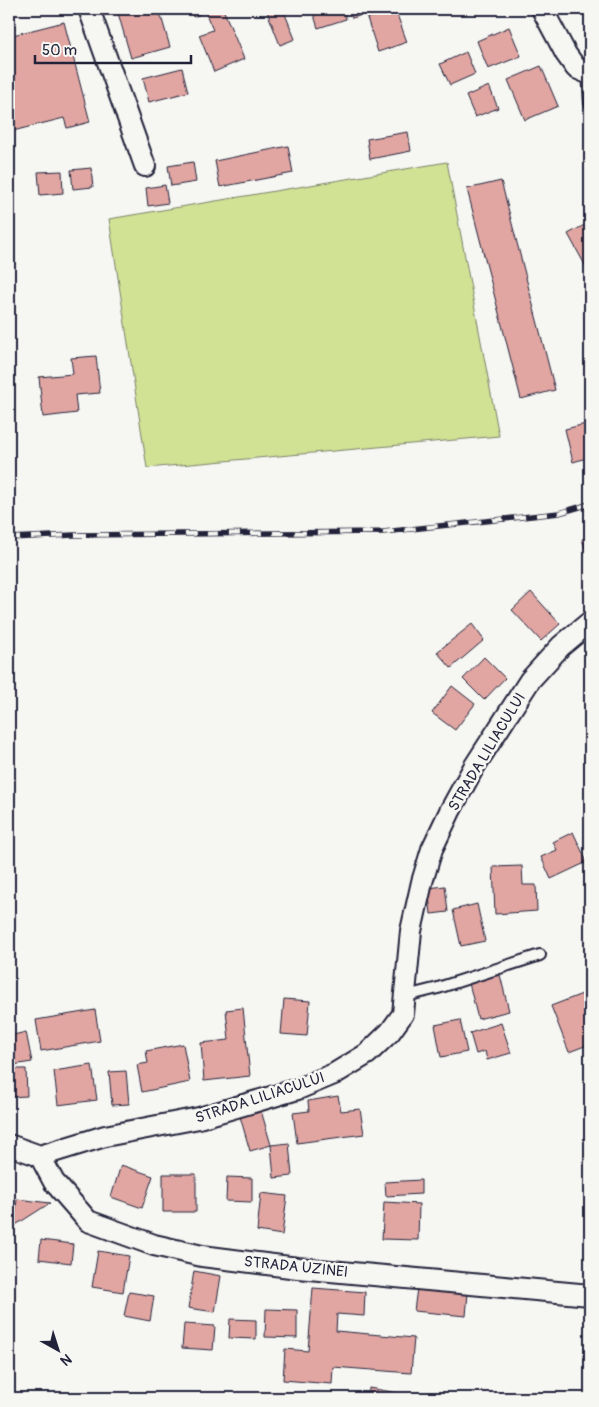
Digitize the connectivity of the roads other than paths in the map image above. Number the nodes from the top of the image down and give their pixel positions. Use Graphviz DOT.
graph roads {
  1 [pos="89,9"];
  2 [pos="542,9"];
  3 [pos="589,73"];
  4 [pos="590,103"];
  5 [pos="145,166"];
  6 [pos="590,622"];
  7 [pos="540,954"];
  8 [pos="406,996"];
  9 [pos="9,1145"];
  10 [pos="40,1156"];
  11 [pos="590,1295"];
  1 -- 5 [label="street"];
  2 -- 3 [label="street"];
  3 -- 4 [label="lane"];
  6 -- 8 [label="street, STRADA LILIACULUI"];
  7 -- 8 [label="lane"];
  8 -- 10 [label="street, STRADA LILIACULUI"];
  9 -- 10 [label="street"];
  10 -- 11 [label="street, STRADA UZINEI"];
}
